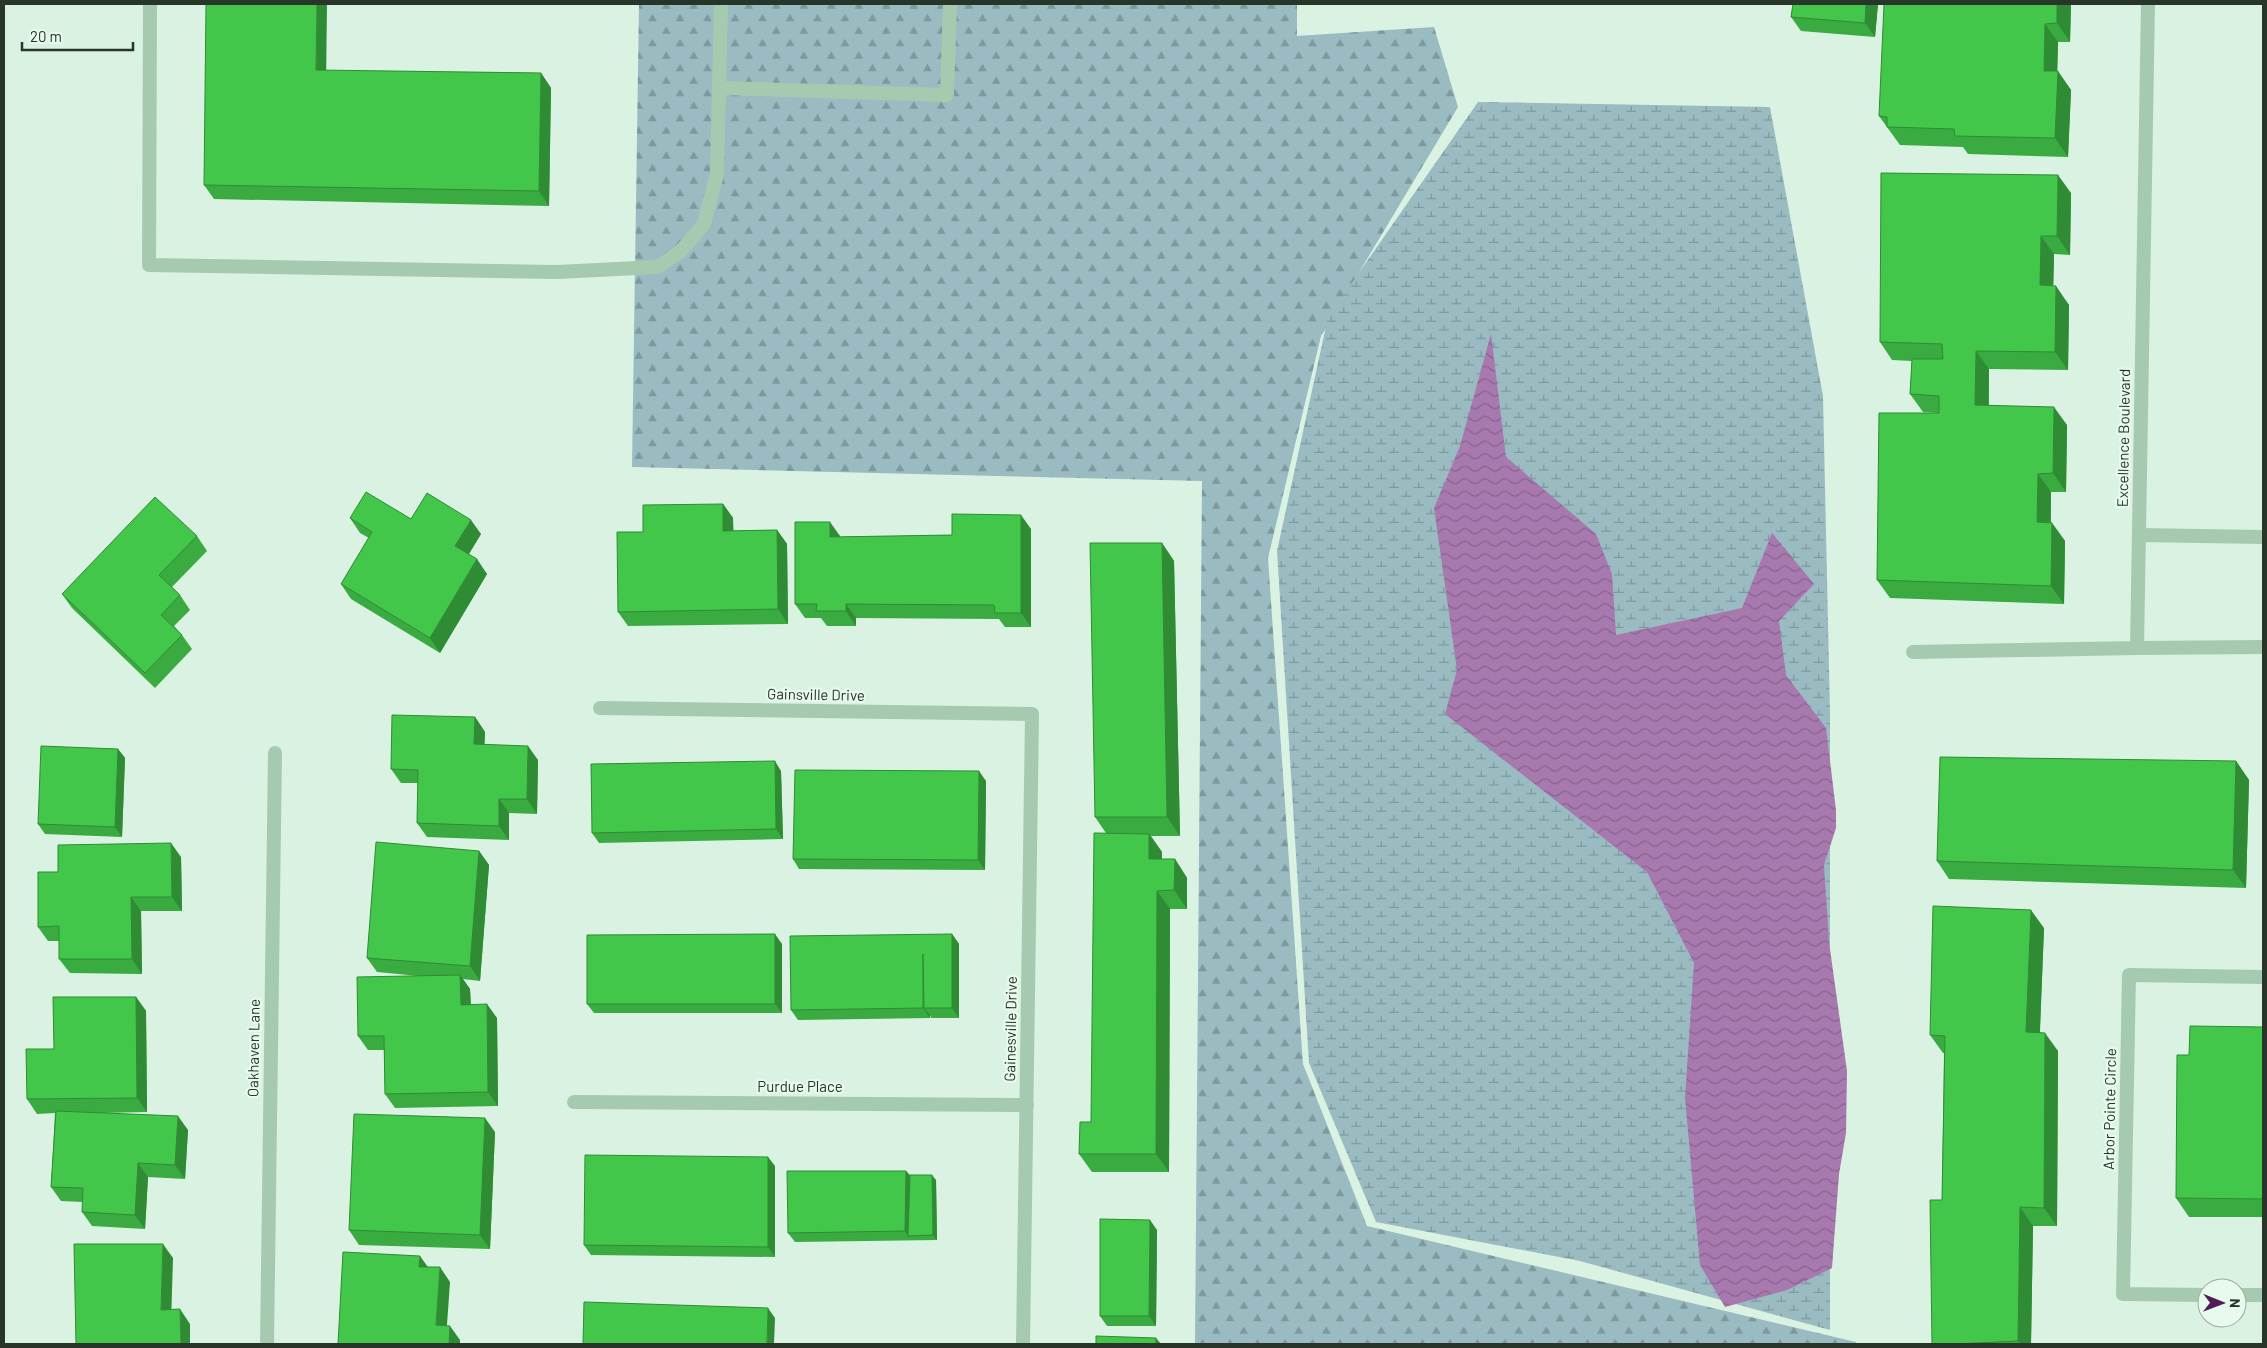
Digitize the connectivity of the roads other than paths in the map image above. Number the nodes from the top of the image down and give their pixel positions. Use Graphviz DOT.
graph roads {
  1 [pos="150,4"];
  2 [pos="721,4"];
  3 [pos="950,4"];
  4 [pos="2148,4"];
  5 [pos="720,88"];
  6 [pos="2139,535"];
  7 [pos="2263,537"];
  8 [pos="2263,647"];
  9 [pos="2137,648"];
  10 [pos="1913,652"];
  11 [pos="600,708"];
  12 [pos="1032,714"];
  13 [pos="274,753"];
  14 [pos="2263,977"];
  15 [pos="574,1102"];
  16 [pos="1027,1105"];
  17 [pos="2197,1295"];
  18 [pos="2247,1295"];
  19 [pos="2263,1295"];
  20 [pos="267,1344"];
  21 [pos="1023,1344"];
  1 -- 5 [label="street"];
  2 -- 5 [label="street"];
  3 -- 5 [label="street"];
  4 -- 6 [label="street, Excellence Boulevard"];
  6 -- 7 [label="street"];
  6 -- 9 [label="street, Excellence Boulevard"];
  8 -- 9 [label="street"];
  9 -- 10 [label="street"];
  11 -- 12 [label="street, Gainsville Drive"];
  12 -- 16 [label="street, Gainesville Drive"];
  13 -- 20 [label="street, Oakhaven Lane"];
  14 -- 17 [label="street, Arbor Pointe Circle"];
  15 -- 16 [label="street, Purdue Place"];
  16 -- 21 [label="street, Gainesville Drive"];
  18 -- 19 [label="street"];
}
